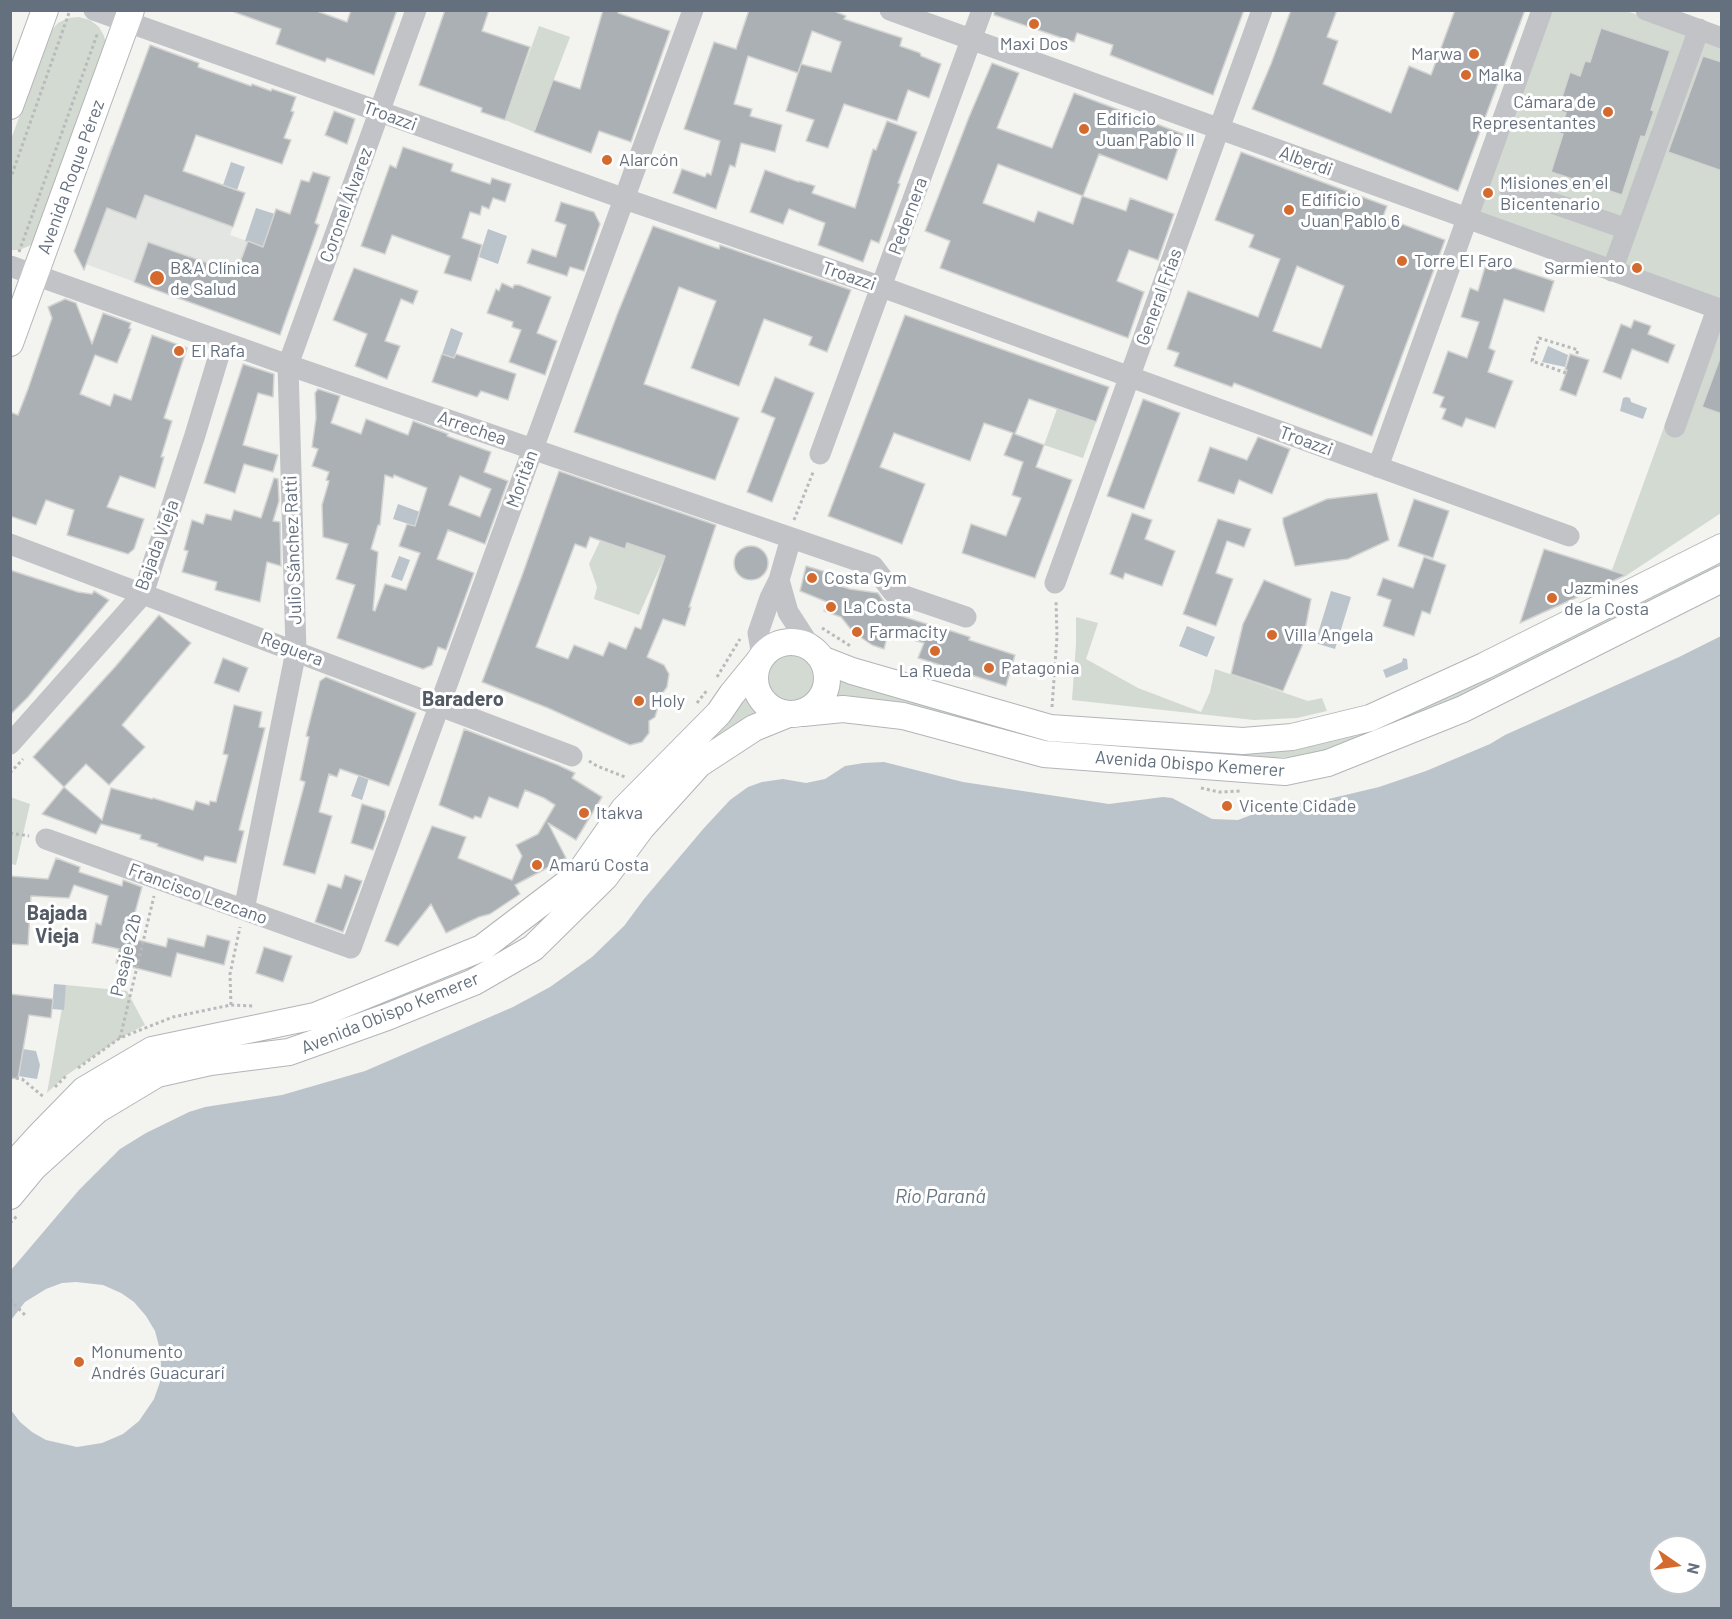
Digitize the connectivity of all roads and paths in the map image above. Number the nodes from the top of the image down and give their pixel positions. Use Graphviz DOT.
graph roads {
  1 [pos="45,10"];
  2 [pos="70,10"];
  3 [pos="416,10"];
  4 [pos="693,10"];
  5 [pos="890,10"];
  6 [pos="982,10"];
  7 [pos="1262,10"];
  8 [pos="1542,10"];
  9 [pos="1646,10"];
  10 [pos="114,14"];
  11 [pos="1699,29"];
  12 [pos="1722,38"];
  13 [pos="971,40"];
  14 [pos="13,94"];
  15 [pos="379,112"];
  16 [pos="1219,130"];
  17 [pos="10,180"];
  18 [pos="1509,188"];
  19 [pos="625,199"];
  20 [pos="1467,219"];
  21 [pos="1627,229"];
  22 [pos="20,269"];
  23 [pos="1612,271"];
  24 [pos="882,287"];
  25 [pos="1719,310"];
  26 [pos="223,342"];
  27 [pos="10,343"];
  28 [pos="1576,356"];
  29 [pos="288,365"];
  30 [pos="1566,373"];
  31 [pos="1130,377"];
  32 [pos="1675,427"];
  33 [pos="533,450"];
  34 [pos="820,454"];
  35 [pos="1378,467"];
  36 [pos="792,530"];
  37 [pos="1569,536"];
  38 [pos="10,544"];
  39 [pos="1722,547"];
  40 [pos="1722,579"];
  41 [pos="778,580"];
  42 [pos="1055,583"];
  43 [pos="143,594"];
  44 [pos="966,617"];
  45 [pos="740,637"];
  46 [pos="817,644"];
  47 [pos="296,651"];
  48 [pos="860,652"];
  49 [pos="760,658"];
  50 [pos="714,681"];
  51 [pos="708,688"];
  52 [pos="696,704"];
  53 [pos="439,705"];
  54 [pos="1052,711"];
  55 [pos="795,714"];
  56 [pos="10,744"];
  57 [pos="572,756"];
  58 [pos="620,785"];
  59 [pos="1192,788"];
  60 [pos="1245,791"];
  61 [pos="46,839"];
  62 [pos="158,879"];
  63 [pos="244,910"];
  64 [pos="351,948"];
  65 [pos="231,1005"];
  66 [pos="120,1038"];
  67 [pos="10,1077"];
  68 [pos="45,1098"];
  69 [pos="10,1168"];
  70 [pos="14,1206"];
  71 [pos="10,1223"];
  72 [pos="10,1300"];
  73 [pos="26,1315"];
  1 -- 14 [label="main road"];
  2 -- 17 [label="path"];
  3 -- 15 [label="street, Coronel Álvarez"];
  4 -- 19 [label="street, Moritán"];
  5 -- 13 [label="street, Alberdi"];
  6 -- 13 [label="street, Pedernera"];
  7 -- 16 [label="street, General Frías"];
  8 -- 20 [label="street"];
  9 -- 11 [label="street"];
  10 -- 15 [label="street, Troazzi"];
  10 -- 22 [label="main road, Avenida Roque Pérez"];
  10 -- 22 [label="path"];
  11 -- 12 [label="street"];
  11 -- 21 [label="street"];
  13 -- 16 [label="street, Alberdi"];
  13 -- 24 [label="street, Pedernera"];
  15 -- 19 [label="street, Troazzi"];
  15 -- 29 [label="street, Coronel Álvarez"];
  16 -- 20 [label="street, Alberdi"];
  16 -- 31 [label="street, General Frías"];
  18 -- 21 [label="street"];
  19 -- 24 [label="street, Troazzi"];
  19 -- 33 [label="street, Moritán"];
  20 -- 23 [label="street, Alberdi"];
  20 -- 35 [label="street"];
  21 -- 23 [label="street"];
  22 -- 26 [label="street, Arrechea"];
  22 -- 27 [label="main road, Avenida Roque Pérez"];
  23 -- 25 [label="street, Alberdi"];
  24 -- 31 [label="street, Troazzi"];
  24 -- 34 [label="street, Pedernera"];
  25 -- 32 [label="street"];
  26 -- 29 [label="street, Arrechea"];
  26 -- 43 [label="street, Bajada Vieja"];
  28 -- 30 [label="path"];
  29 -- 33 [label="street, Arrechea"];
  29 -- 47 [label="street, Julio Sánchez Ratti"];
  31 -- 35 [label="street, Troazzi"];
  31 -- 42 [label="street, General Frías"];
  33 -- 36 [label="street, Arrechea"];
  33 -- 53 [label="street, Moritán"];
  34 -- 36 [label="path"];
  35 -- 37 [label="street, Troazzi"];
  36 -- 41 [label="street"];
  36 -- 44 [label="street, Arrechea"];
  38 -- 43 [label="street, Reguera"];
  39 -- 46 [label="main road, Avenida Obispo Kemerer"];
  40 -- 55 [label="main road, Avenida Obispo Kemerer"];
  41 -- 46 [label="street"];
  41 -- 49 [label="street"];
  42 -- 54 [label="path"];
  43 -- 47 [label="street, Reguera"];
  43 -- 56 [label="street, Bajada Vieja"];
  45 -- 50 [label="path"];
  46 -- 48 [label="path"];
  46 -- 49 [label="main road, Avenida Obispo Kemerer"];
  46 -- 55 [label="main road, Avenida Obispo Kemerer"];
  47 -- 53 [label="street, Reguera"];
  47 -- 63 [label="street, Julio Sánchez Ratti"];
  49 -- 55 [label="main road"];
  49 -- 69 [label="main road, Avenida Obispo Kemerer"];
  51 -- 52 [label="path"];
  53 -- 57 [label="street, Reguera"];
  53 -- 64 [label="street, Moritán"];
  55 -- 70 [label="main road, Avenida Obispo Kemerer"];
  57 -- 58 [label="path"];
  59 -- 60 [label="path"];
  61 -- 62 [label="street, Francisco Lezcano"];
  62 -- 63 [label="street, Francisco Lezcano"];
  62 -- 66 [label="path, Pasaje 22b"];
  63 -- 64 [label="street, Francisco Lezcano"];
  63 -- 65 [label="path"];
  67 -- 68 [label="path"];
  70 -- 71 [label="path"];
  72 -- 73 [label="path"];
}
